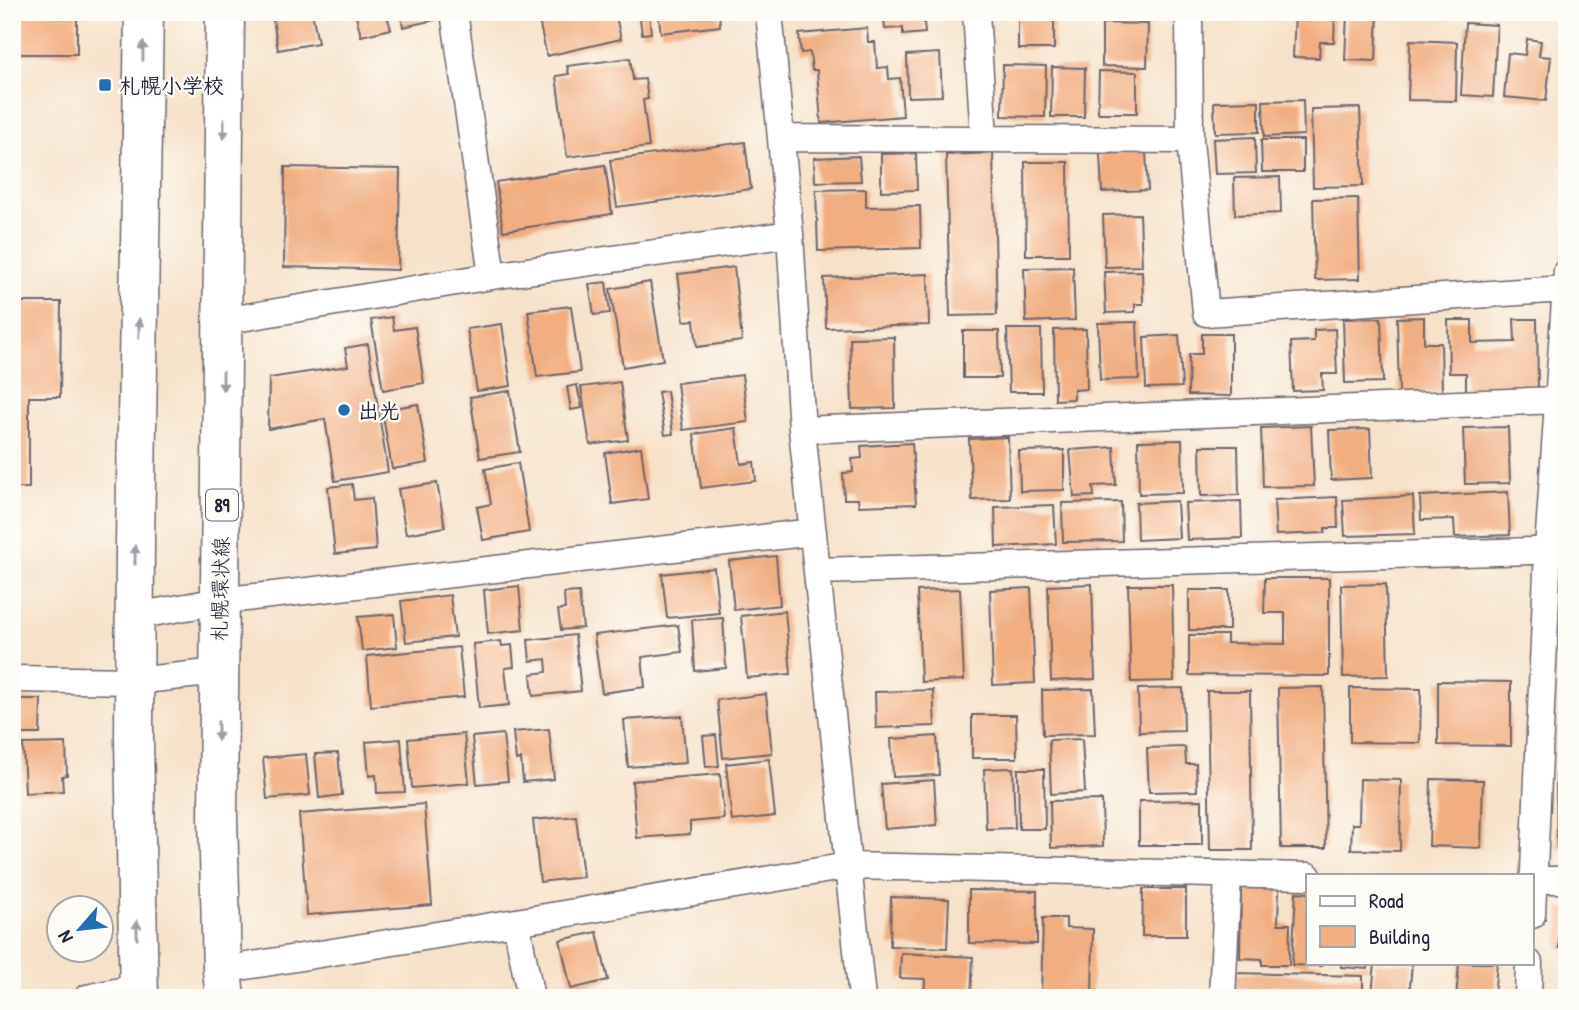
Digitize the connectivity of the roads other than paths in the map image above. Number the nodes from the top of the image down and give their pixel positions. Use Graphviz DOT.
graph roads {
  1 [pos="144,12"];
  2 [pos="225,12"];
  3 [pos="454,12"];
  4 [pos="769,12"];
  5 [pos="976,12"];
  6 [pos="1189,12"];
  7 [pos="781,138"];
  8 [pos="984,138"];
  9 [pos="1190,140"];
  10 [pos="790,234"];
  11 [pos="492,276"];
  12 [pos="1566,280"];
  13 [pos="223,321"];
  14 [pos="1558,400"];
  15 [pos="802,430"];
  16 [pos="813,532"];
  17 [pos="1557,550"];
  18 [pos="817,571"];
  19 [pos="220,601"];
  20 [pos="135,616"];
  21 [pos="218,672"];
  22 [pos="12,678"];
  23 [pos="134,681"];
  24 [pos="848,866"];
  25 [pos="1533,874"];
  26 [pos="1228,875"];
  27 [pos="1306,876"];
  28 [pos="1534,880"];
  29 [pos="1567,880"];
  30 [pos="516,922"];
  31 [pos="1530,964"];
  32 [pos="223,984"];
  33 [pos="139,992"];
  34 [pos="87,998"];
  35 [pos="531,998"];
  36 [pos="862,998"];
  37 [pos="1222,998"];
  38 [pos="1528,998"];
  20 -- 1 [label="main road, one-way"];
  2 -- 13 [label="main road, 札幌環状線 / 89, one-way"];
  3 -- 11 [label="street"];
  4 -- 7 [label="street"];
  5 -- 8 [label="street"];
  6 -- 9 [label="street"];
  7 -- 8 [label="street"];
  7 -- 10 [label="street"];
  8 -- 9 [label="street"];
  9 -- 12 [label="street"];
  10 -- 11 [label="street"];
  10 -- 15 [label="street"];
  11 -- 13 [label="street"];
  12 -- 14 [label="street"];
  13 -- 19 [label="main road, 札幌環状線 / 89, one-way"];
  14 -- 15 [label="street"];
  14 -- 17 [label="street"];
  15 -- 16 [label="street"];
  16 -- 18 [label="street"];
  16 -- 19 [label="street"];
  17 -- 18 [label="street"];
  17 -- 25 [label="street"];
  18 -- 24 [label="street"];
  19 -- 20 [label="street"];
  19 -- 21 [label="main road, 札幌環状線 / 89"];
  20 -- 23 [label="main road"];
  21 -- 23 [label="street"];
  21 -- 32 [label="main road, 札幌環状線 / 89, one-way"];
  22 -- 23 [label="street"];
  33 -- 23 [label="main road, one-way"];
  24 -- 26 [label="street"];
  24 -- 30 [label="street"];
  24 -- 36 [label="street"];
  26 -- 27 [label="street"];
  26 -- 37 [label="street"];
  28 -- 29 [label="street"];
  30 -- 32 [label="street"];
  30 -- 35 [label="street"];
  31 -- 38 [label="street"];
  33 -- 34 [label="street"];
}
